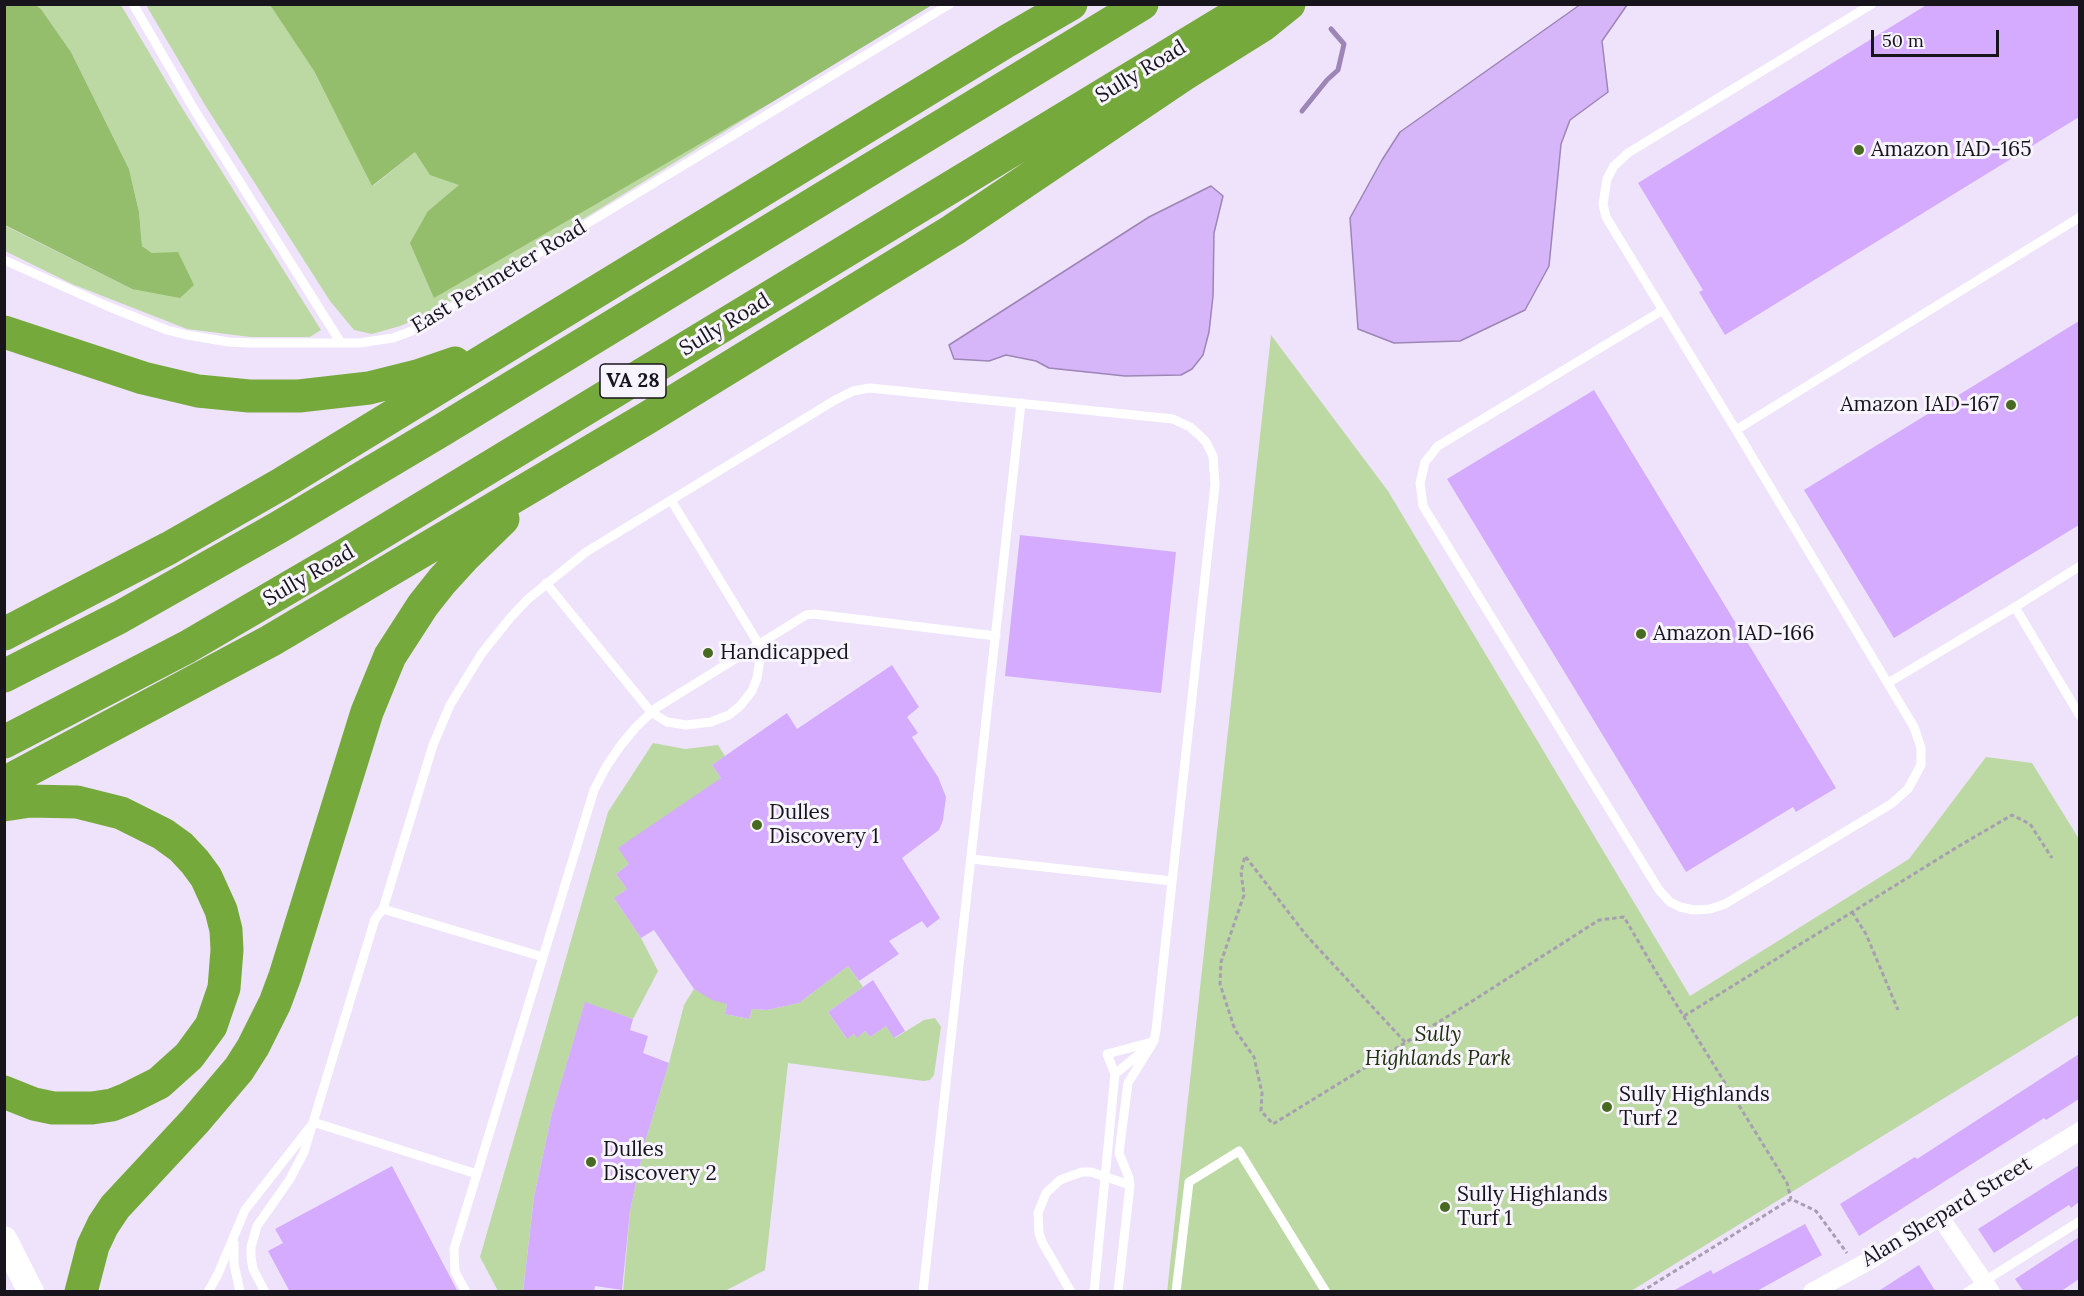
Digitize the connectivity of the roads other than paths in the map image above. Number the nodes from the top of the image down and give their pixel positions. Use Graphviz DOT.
graph roads {
  1 [pos="133,4"];
  2 [pos="950,4"];
  3 [pos="1071,4"];
  4 [pos="1142,4"];
  5 [pos="1253,4"];
  6 [pos="1289,4"];
  7 [pos="1872,4"];
  8 [pos="2079,217"];
  9 [pos="4,260"];
  10 [pos="609,284"];
  11 [pos="1663,310"];
  12 [pos="4,332"];
  13 [pos="341,343"];
  14 [pos="1021,403"];
  15 [pos="647,418"];
  16 [pos="1736,430"];
  17 [pos="671,500"];
  18 [pos="2079,566"];
  19 [pos="546,584"];
  20 [pos="2015,607"];
  21 [pos="4,634"];
  22 [pos="996,636"];
  23 [pos="758,644"];
  24 [pos="4,676"];
  25 [pos="1888,683"];
  26 [pos="651,712"];
  27 [pos="2079,716"];
  28 [pos="4,742"];
  29 [pos="4,783"];
  30 [pos="4,805"];
  31 [pos="971,859"];
  32 [pos="1172,881"];
  33 [pos="383,909"];
  34 [pos="543,957"];
  35 [pos="1154,1041"];
  36 [pos="1115,1074"];
  37 [pos="4,1092"];
  38 [pos="313,1122"];
  39 [pos="2079,1131"];
  40 [pos="477,1174"];
  41 [pos="1105,1177"];
  42 [pos="1130,1185"];
  43 [pos="1940,1217"];
  44 [pos="2079,1221"];
  45 [pos="235,1235"];
  46 [pos="4,1239"];
  47 [pos="1987,1286"];
  48 [pos="262,1290"];
  49 [pos="31,1292"];
  50 [pos="81,1292"];
  51 [pos="208,1292"];
  52 [pos="240,1292"];
  53 [pos="466,1292"];
  54 [pos="923,1292"];
  55 [pos="1071,1292"];
  56 [pos="1094,1292"];
  57 [pos="1118,1292"];
  58 [pos="1176,1292"];
  59 [pos="1326,1292"];
  60 [pos="1812,1292"];
  61 [pos="1966,1292"];
  1 -- 13 [label="lane"];
  2 -- 13 [label="lane, East Perimeter Road"];
  3 -- 10 [label="highway"];
  4 -- 24 [label="highway, VA 28"];
  5 -- 28 [label="highway, Sully Road / VA 28"];
  6 -- 15 [label="highway"];
  7 -- 11 [label="lane"];
  8 -- 16 [label="lane"];
  9 -- 13 [label="lane, East Perimeter Road"];
  10 -- 12 [label="highway"];
  10 -- 21 [label="highway"];
  11 -- 16 [label="lane"];
  11 -- 25 [label="lane"];
  14 -- 17 [label="lane"];
  14 -- 22 [label="lane"];
  14 -- 32 [label="lane"];
  15 -- 29 [label="highway"];
  15 -- 50 [label="highway"];
  16 -- 25 [label="lane"];
  17 -- 19 [label="lane"];
  17 -- 23 [label="lane"];
  18 -- 20 [label="lane"];
  19 -- 26 [label="lane"];
  19 -- 33 [label="lane"];
  20 -- 25 [label="lane"];
  20 -- 27 [label="lane"];
  22 -- 23 [label="lane"];
  22 -- 31 [label="lane"];
  23 -- 26 [label="lane"];
  23 -- 26 [label="lane"];
  26 -- 34 [label="lane"];
  30 -- 37 [label="highway"];
  31 -- 32 [label="lane"];
  31 -- 54 [label="lane"];
  32 -- 35 [label="lane"];
  33 -- 34 [label="lane"];
  33 -- 38 [label="lane"];
  34 -- 40 [label="lane"];
  35 -- 36 [label="lane"];
  35 -- 36 [label="lane"];
  35 -- 42 [label="lane"];
  36 -- 41 [label="lane"];
  38 -- 40 [label="lane"];
  38 -- 45 [label="lane"];
  38 -- 48 [label="lane"];
  39 -- 43 [label="street, Alan Shepard Street"];
  40 -- 53 [label="lane"];
  41 -- 42 [label="lane"];
  41 -- 55 [label="lane"];
  41 -- 56 [label="lane"];
  42 -- 57 [label="lane"];
  43 -- 47 [label="street"];
  43 -- 60 [label="street, Alan Shepard Street"];
  44 -- 47 [label="lane"];
  45 -- 51 [label="lane"];
  45 -- 52 [label="lane"];
  46 -- 49 [label="main road"];
  47 -- 61 [label="lane"];
  58 -- 59 [label="lane"];
}
